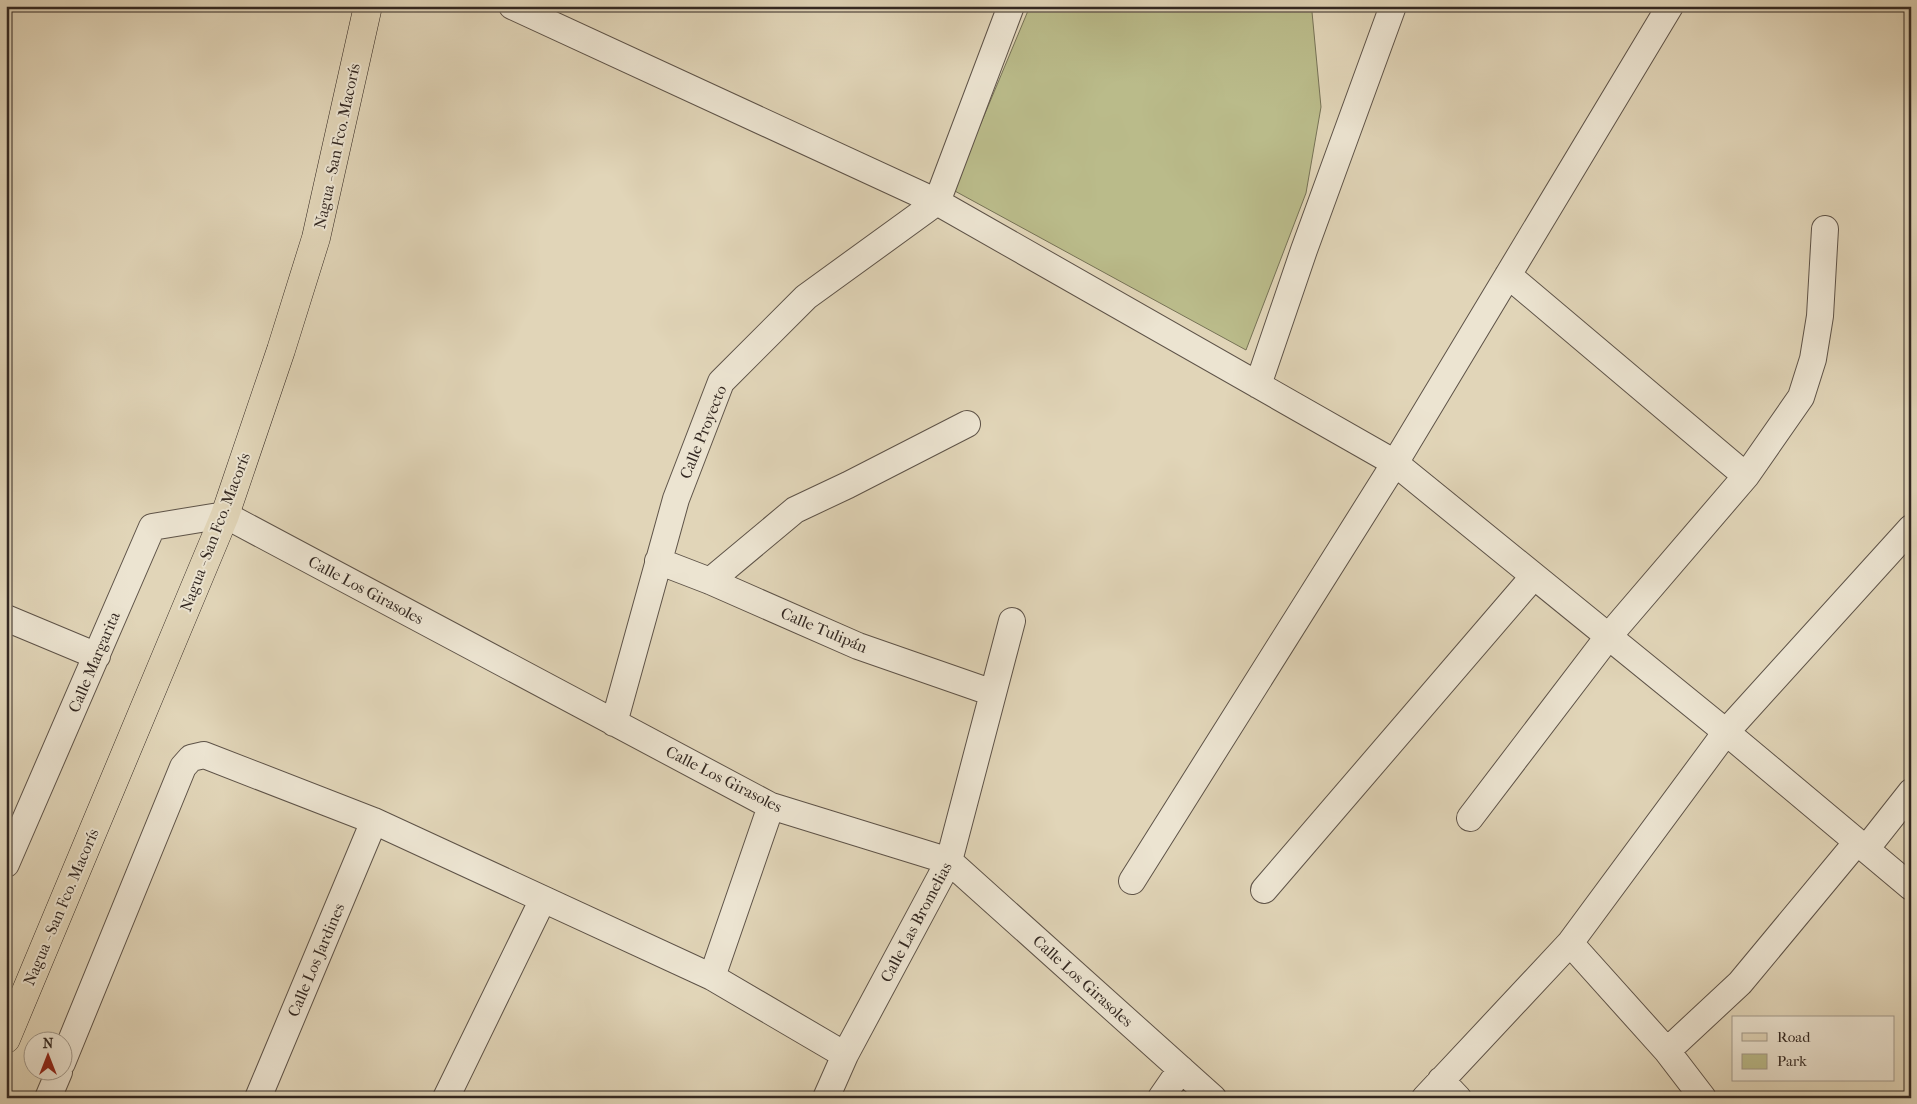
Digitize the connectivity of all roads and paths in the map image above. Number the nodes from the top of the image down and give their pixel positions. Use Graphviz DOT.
graph roads {
  1 [pos="368,6"];
  2 [pos="512,6"];
  3 [pos="1011,6"];
  4 [pos="1393,6"];
  5 [pos="1670,6"];
  6 [pos="937,202"];
  7 [pos="1824,229"];
  8 [pos="1508,275"];
  9 [pos="1258,385"];
  10 [pos="967,424"];
  11 [pos="1395,464"];
  12 [pos="1746,476"];
  13 [pos="225,514"];
  14 [pos="1911,528"];
  15 [pos="658,561"];
  16 [pos="1534,576"];
  17 [pos="710,581"];
  18 [pos="6,618"];
  19 [pos="1012,621"];
  20 [pos="1608,637"];
  21 [pos="96,656"];
  22 [pos="993,693"];
  23 [pos="614,723"];
  24 [pos="1726,732"];
  25 [pos="1911,792"];
  26 [pos="771,806"];
  27 [pos="1470,818"];
  28 [pos="374,821"];
  29 [pos="1862,846"];
  30 [pos="9,851"];
  31 [pos="949,861"];
  32 [pos="1132,881"];
  33 [pos="1911,887"];
  34 [pos="1264,890"];
  35 [pos="543,899"];
  36 [pos="1570,943"];
  37 [pos="712,977"];
  38 [pos="6,1039"];
  39 [pos="72,1039"];
  40 [pos="1667,1051"];
  41 [pos="845,1056"];
  42 [pos="1181,1069"];
  43 [pos="55,1082"];
  44 [pos="1441,1092"];
  45 [pos="48,1098"];
  46 [pos="258,1098"];
  47 [pos="446,1098"];
  48 [pos="826,1098"];
  49 [pos="1161,1098"];
  50 [pos="1213,1098"];
  51 [pos="1703,1098"];
  1 -- 13 [label="main road, Nagua - San Fco. Macorís"];
  2 -- 6 [label="street"];
  3 -- 6 [label="street"];
  4 -- 9 [label="street"];
  5 -- 8 [label="street"];
  6 -- 9 [label="street"];
  6 -- 15 [label="street, Calle Proyecto"];
  7 -- 12 [label="street"];
  8 -- 11 [label="street"];
  8 -- 12 [label="street"];
  9 -- 11 [label="street"];
  10 -- 17 [label="street"];
  11 -- 16 [label="street"];
  11 -- 32 [label="street"];
  12 -- 20 [label="street"];
  13 -- 21 [label="street, Calle Margarita"];
  13 -- 23 [label="street, Calle Los Girasoles"];
  13 -- 38 [label="main road, Nagua - San Fco. Macorís"];
  14 -- 24 [label="street"];
  15 -- 17 [label="street, Calle Tulipán"];
  15 -- 23 [label="street, Calle Proyecto"];
  16 -- 20 [label="street"];
  16 -- 34 [label="street"];
  17 -- 22 [label="street, Calle Tulipán"];
  18 -- 21 [label="street"];
  19 -- 22 [label="street, Calle Las Bromelias"];
  20 -- 24 [label="street"];
  20 -- 27 [label="street"];
  21 -- 30 [label="street, Calle Margarita"];
  22 -- 31 [label="street, Calle Las Bromelias"];
  23 -- 26 [label="street, Calle Los Girasoles"];
  24 -- 29 [label="street"];
  24 -- 36 [label="street"];
  25 -- 29 [label="street"];
  26 -- 31 [label="street, Calle Los Girasoles"];
  26 -- 37 [label="street"];
  28 -- 35 [label="street"];
  28 -- 39 [label="street"];
  28 -- 46 [label="street, Calle Los Jardines"];
  29 -- 33 [label="street"];
  29 -- 40 [label="street"];
  31 -- 41 [label="street, Calle Las Bromelias"];
  31 -- 42 [label="street, Calle Los Girasoles"];
  35 -- 37 [label="street"];
  35 -- 47 [label="street"];
  36 -- 40 [label="street"];
  36 -- 44 [label="street"];
  37 -- 41 [label="street"];
  40 -- 51 [label="street"];
  41 -- 48 [label="street, Calle Las Bromelias"];
  42 -- 49 [label="street"];
  42 -- 50 [label="street, Calle Los Girasoles"];
  43 -- 45 [label="street"];
}
